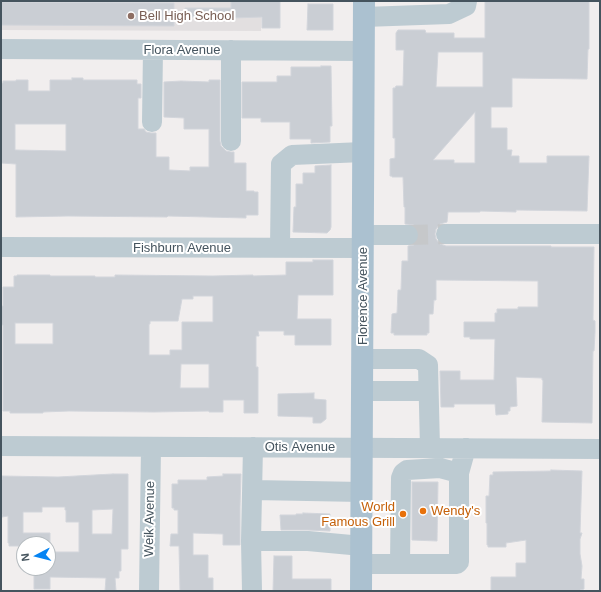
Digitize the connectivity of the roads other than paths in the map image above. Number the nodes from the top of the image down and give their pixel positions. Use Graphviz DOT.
graph roads {
  1 [pos="467,1"];
  2 [pos="364,9"];
  3 [pos="1,49"];
  4 [pos="153,50"];
  5 [pos="231,50"];
  6 [pos="364,51"];
  7 [pos="152,122"];
  8 [pos="231,141"];
  9 [pos="363,152"];
  10 [pos="446,234"];
  11 [pos="600,234"];
  12 [pos="408,235"];
  13 [pos="363,242"];
  14 [pos="1,247"];
  15 [pos="280,248"];
  16 [pos="363,359"];
  17 [pos="362,391"];
  18 [pos="428,391"];
  19 [pos="1,446"];
  20 [pos="151,446"];
  21 [pos="253,447"];
  22 [pos="362,448"];
  23 [pos="430,448"];
  24 [pos="466,448"];
  25 [pos="600,449"];
  26 [pos="460,473"];
  27 [pos="253,490"];
  28 [pos="362,492"];
  29 [pos="251,541"];
  30 [pos="362,555"];
  31 [pos="400,564"];
  32 [pos="149,591"];
  33 [pos="252,591"];
  34 [pos="361,591"];
  1 -- 2 [label="street"];
  2 -- 6 [label="main road, Florence Avenue"];
  3 -- 4 [label="street, Flora Avenue"];
  4 -- 5 [label="street, Flora Avenue"];
  4 -- 7 [label="street"];
  5 -- 6 [label="street, Flora Avenue"];
  5 -- 8 [label="street"];
  6 -- 9 [label="main road, Florence Avenue"];
  9 -- 13 [label="main road, Florence Avenue"];
  9 -- 15 [label="street"];
  10 -- 11 [label="street"];
  12 -- 13 [label="street, Fishburn Avenue"];
  13 -- 15 [label="street, Fishburn Avenue"];
  13 -- 16 [label="main road, Florence Avenue"];
  14 -- 15 [label="street, Fishburn Avenue"];
  16 -- 17 [label="main road, Florence Avenue"];
  16 -- 18 [label="street"];
  17 -- 18 [label="street"];
  17 -- 22 [label="main road, Florence Avenue"];
  18 -- 23 [label="street"];
  19 -- 20 [label="street, Otis Avenue"];
  20 -- 21 [label="street, Otis Avenue"];
  20 -- 32 [label="street, Weik Avenue"];
  21 -- 22 [label="street, Otis Avenue"];
  21 -- 27 [label="street"];
  22 -- 23 [label="street, Otis Avenue"];
  22 -- 28 [label="main road, Florence Avenue"];
  23 -- 24 [label="street, Otis Avenue"];
  24 -- 25 [label="street, Otis Avenue"];
  24 -- 26 [label="street"];
  26 -- 31 [label="street"];
  26 -- 31 [label="street"];
  27 -- 28 [label="street"];
  27 -- 29 [label="street"];
  28 -- 30 [label="main road, Florence Avenue"];
  29 -- 30 [label="street"];
  29 -- 33 [label="street"];
  30 -- 31 [label="street"];
  30 -- 34 [label="main road, Florence Avenue"];
}
